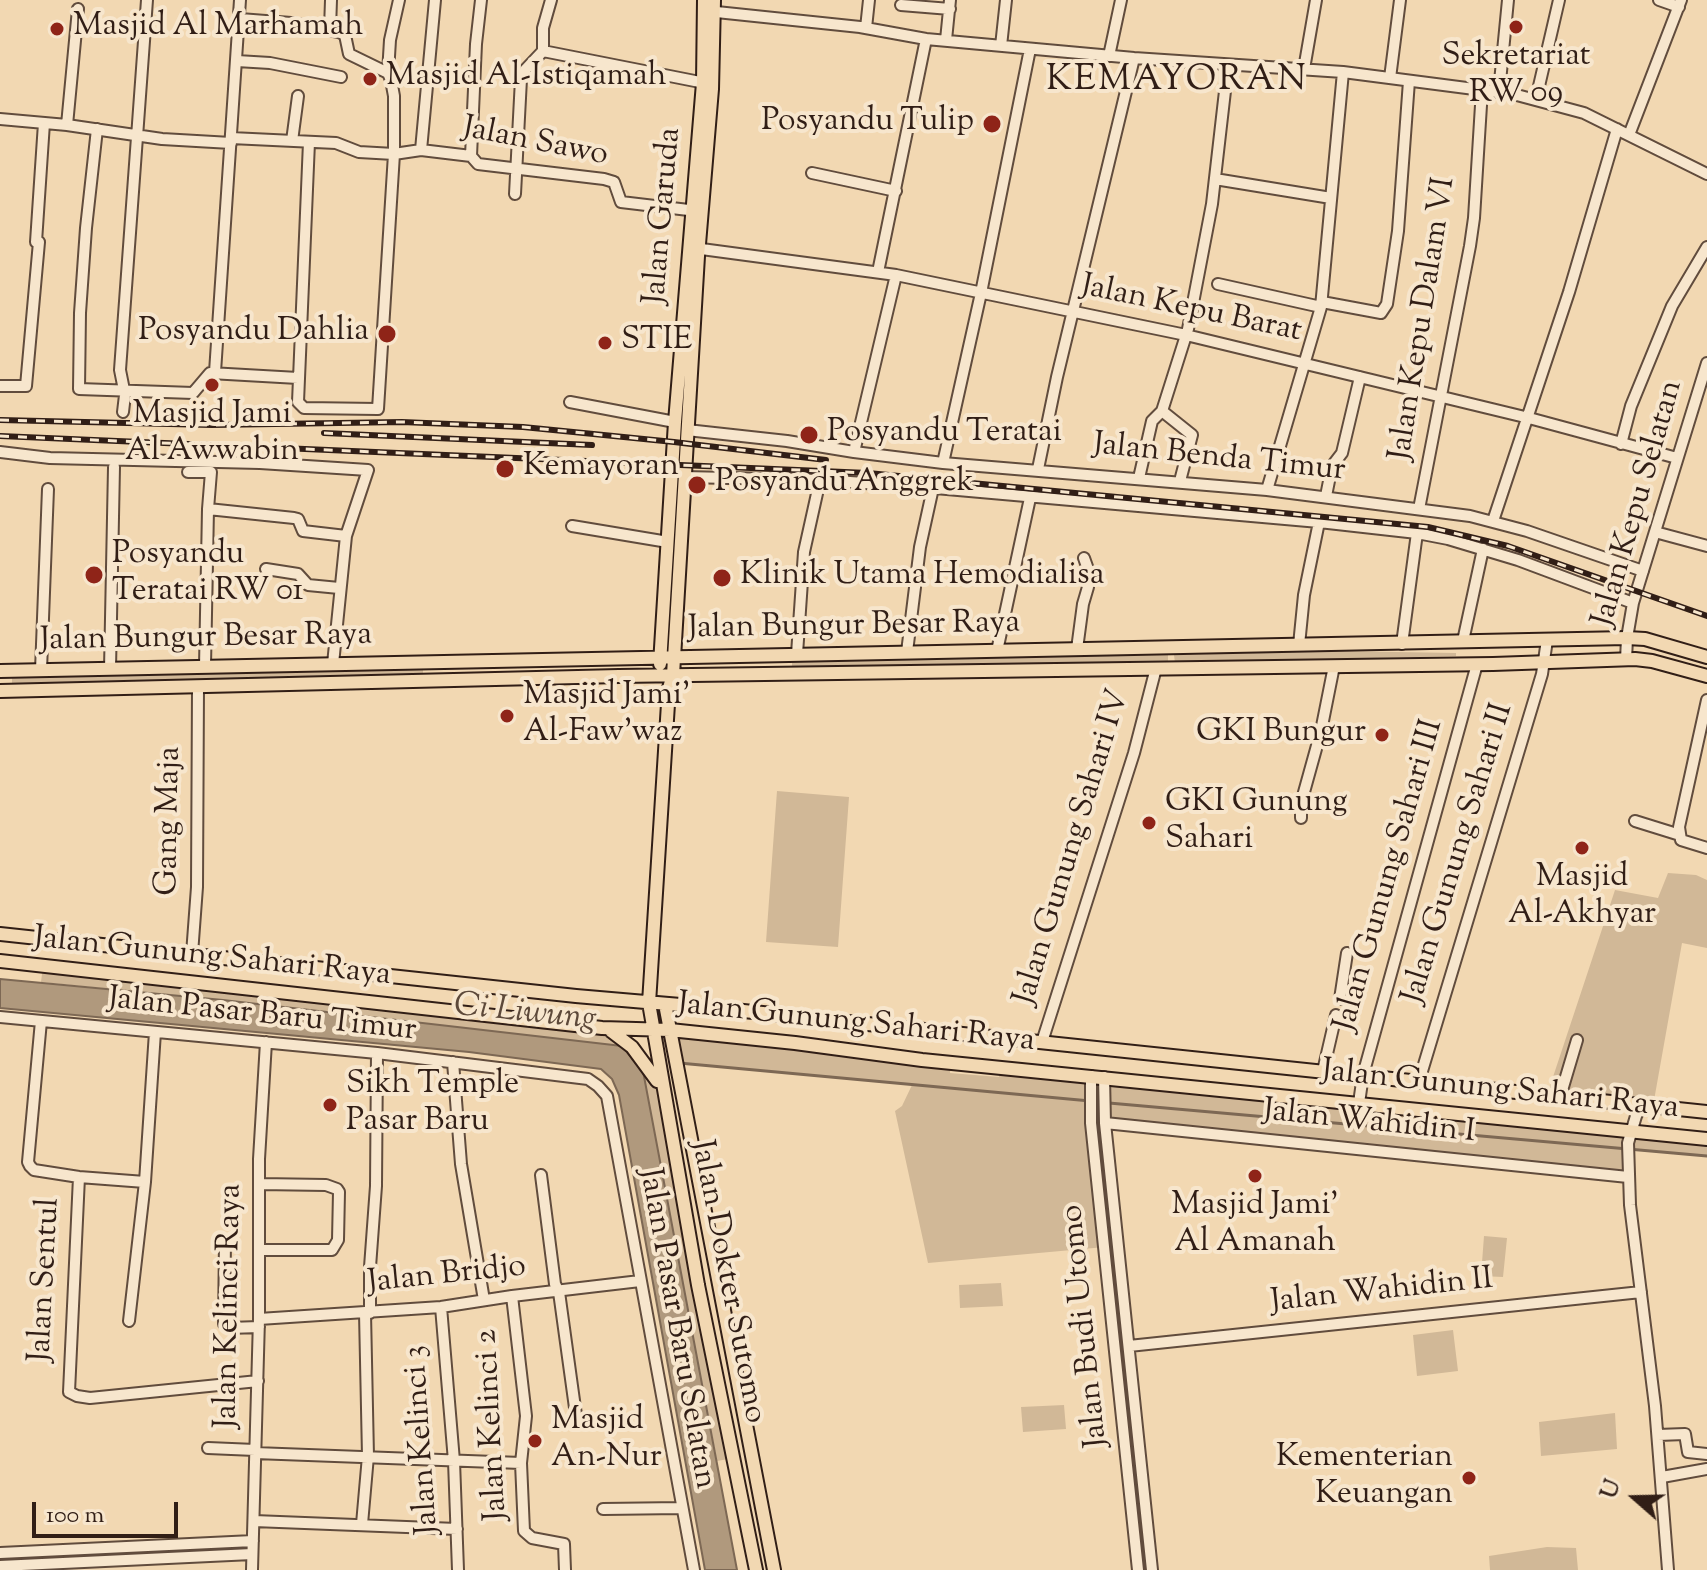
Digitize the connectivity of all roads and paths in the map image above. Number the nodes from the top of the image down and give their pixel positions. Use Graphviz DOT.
graph roads {
  1 [pos="147,0"];
  2 [pos="240,0"];
  3 [pos="331,0"];
  4 [pos="399,0"];
  5 [pos="435,0"];
  6 [pos="481,0"];
  7 [pos="551,0"];
  8 [pos="869,0"];
  9 [pos="1006,0"];
  10 [pos="1121,0"];
  11 [pos="1316,0"];
  12 [pos="1400,0"];
  13 [pos="1508,0"];
  14 [pos="1559,0"];
  15 [pos="1659,0"];
  16 [pos="1680,4"];
  17 [pos="709,5"];
  18 [pos="901,5"];
  19 [pos="950,5"];
  20 [pos="78,9"];
  21 [pos="240,19"];
  22 [pos="866,28"];
  23 [pos="330,29"];
  24 [pos="926,39"];
  25 [pos="946,40"];
  26 [pos="1001,46"];
  27 [pos="1030,49"];
  28 [pos="543,51"];
  29 [pos="1109,56"];
  30 [pos="1134,58"];
  31 [pos="237,61"];
  32 [pos="1228,65"];
  33 [pos="1304,69"];
  34 [pos="1343,72"];
  35 [pos="388,73"];
  36 [pos="341,77"];
  37 [pos="1390,78"];
  38 [pos="1409,81"];
  39 [pos="708,84"];
  40 [pos="1482,89"];
  41 [pos="1499,92"];
  42 [pos="298,96"];
  43 [pos="1536,99"];
  44 [pos="0,119"];
  45 [pos="44,123"];
  46 [pos="67,125"];
  47 [pos="97,129"];
  48 [pos="1617,129"];
  49 [pos="137,135"];
  50 [pos="1629,135"];
  51 [pos="231,140"];
  52 [pos="292,141"];
  53 [pos="309,142"];
  54 [pos="421,150"];
  55 [pos="394,154"];
  56 [pos="471,156"];
  57 [pos="517,169"];
  58 [pos="812,173"];
  59 [pos="1707,174"];
  60 [pos="1215,179"];
  61 [pos="896,191"];
  62 [pos="515,194"];
  63 [pos="1331,198"];
  64 [pos="696,211"];
  65 [pos="1707,247"];
  66 [pos="694,248"];
  67 [pos="878,272"];
  68 [pos="896,275"];
  69 [pos="1218,284"];
  70 [pos="981,293"];
  71 [pos="1322,304"];
  72 [pos="1073,312"];
  73 [pos="1186,335"];
  74 [pos="1306,363"];
  75 [pos="1707,363"];
  76 [pos="215,372"];
  77 [pos="1360,377"];
  78 [pos="298,378"];
  79 [pos="0,386"];
  80 [pos="122,390"];
  81 [pos="1442,397"];
  82 [pos="570,402"];
  83 [pos="1162,411"];
  84 [pos="123,412"];
  85 [pos="1529,418"];
  86 [pos="675,422"];
  87 [pos="687,430"];
  88 [pos="1621,444"];
  89 [pos="0,452"];
  90 [pos="854,452"];
  91 [pos="1677,458"];
  92 [pos="943,463"];
  93 [pos="114,467"];
  94 [pos="1038,469"];
  95 [pos="188,472"];
  96 [pos="684,477"];
  97 [pos="1139,478"];
  98 [pos="820,480"];
  99 [pos="1180,481"];
  100 [pos="933,488"];
  101 [pos="48,489"];
  102 [pos="1267,490"];
  103 [pos="1326,496"];
  104 [pos="1030,498"];
  105 [pos="208,509"];
  106 [pos="1419,509"];
  107 [pos="1493,521"];
  108 [pos="1319,522"];
  109 [pos="572,526"];
  110 [pos="1655,532"];
  111 [pos="1417,533"];
  112 [pos="346,536"];
  113 [pos="668,542"];
  114 [pos="1707,546"];
  115 [pos="1483,549"];
  116 [pos="1084,558"];
  117 [pos="266,569"];
  118 [pos="1643,571"];
  119 [pos="339,588"];
  120 [pos="1633,603"];
  121 [pos="1627,638"];
  122 [pos="1491,640"];
  123 [pos="1547,640"];
  124 [pos="1470,641"];
  125 [pos="1439,642"];
  126 [pos="1402,644"];
  127 [pos="1299,645"];
  128 [pos="1077,649"];
  129 [pos="997,651"];
  130 [pos="907,652"];
  131 [pos="797,654"];
  132 [pos="771,656"];
  133 [pos="1707,657"];
  134 [pos="667,658"];
  135 [pos="575,659"];
  136 [pos="1626,660"];
  137 [pos="1545,663"];
  138 [pos="333,664"];
  139 [pos="1483,664"];
  140 [pos="205,666"];
  141 [pos="1334,666"];
  142 [pos="1156,668"];
  143 [pos="110,669"];
  144 [pos="41,670"];
  145 [pos="3,671"];
  146 [pos="770,674"];
  147 [pos="1707,676"];
  148 [pos="577,678"];
  149 [pos="668,679"];
  150 [pos="198,688"];
  151 [pos="3,691"];
  152 [pos="1707,700"];
  153 [pos="1301,818"];
  154 [pos="1635,821"];
  155 [pos="1680,835"];
  156 [pos="1707,848"];
  157 [pos="0,934"];
  158 [pos="1347,953"];
  159 [pos="192,954"];
  160 [pos="0,961"];
  161 [pos="1340,999"];
  162 [pos="649,1003"];
  163 [pos="665,1004"];
  164 [pos="1336,1015"];
  165 [pos="798,1016"];
  166 [pos="0,1017"];
  167 [pos="41,1021"];
  168 [pos="602,1028"];
  169 [pos="652,1029"];
  170 [pos="670,1030"];
  171 [pos="155,1032"];
  172 [pos="1577,1040"];
  173 [pos="266,1042"];
  174 [pos="1042,1042"];
  175 [pos="795,1043"];
  176 [pos="377,1053"];
  177 [pos="453,1062"];
  178 [pos="1323,1071"];
  179 [pos="1363,1075"];
  180 [pos="1419,1081"];
  181 [pos="1097,1082"];
  182 [pos="662,1087"];
  183 [pos="607,1096"];
  184 [pos="1560,1097"];
  185 [pos="1359,1103"];
  186 [pos="1642,1104"];
  187 [pos="1707,1112"];
  188 [pos="1105,1123"];
  189 [pos="1707,1139"];
  190 [pos="1629,1143"];
  191 [pos="692,1148"];
  192 [pos="674,1152"];
  193 [pos="541,1175"];
  194 [pos="79,1177"];
  195 [pos="1628,1177"];
  196 [pos="145,1182"];
  197 [pos="260,1184"];
  198 [pos="225,1241"];
  199 [pos="259,1250"];
  200 [pos="640,1281"];
  201 [pos="559,1292"];
  202 [pos="1641,1292"];
  203 [pos="512,1296"];
  204 [pos="484,1300"];
  205 [pos="441,1307"];
  206 [pos="368,1313"];
  207 [pos="129,1321"];
  208 [pos="259,1323"];
  209 [pos="1129,1346"];
  210 [pos="258,1381"];
  211 [pos="576,1415"];
  212 [pos="1658,1435"];
  213 [pos="208,1448"];
  214 [pos="255,1452"];
  215 [pos="1707,1454"];
  216 [pos="368,1456"];
  217 [pos="454,1461"];
  218 [pos="521,1463"];
  219 [pos="1707,1469"];
  220 [pos="1662,1477"];
  221 [pos="681,1508"];
  222 [pos="603,1509"];
  223 [pos="254,1521"];
  224 [pos="362,1524"];
  225 [pos="457,1529"];
  226 [pos="253,1541"];
  227 [pos="184,1545"];
  228 [pos="0,1553"];
  229 [pos="252,1554"];
  230 [pos="184,1557"];
  231 [pos="0,1566"];
  232 [pos="252,1570"];
  233 [pos="458,1570"];
  234 [pos="565,1570"];
  235 [pos="694,1570"];
  236 [pos="756,1570"];
  237 [pos="774,1570"];
  238 [pos="1138,1570"];
  239 [pos="1152,1570"];
  240 [pos="1668,1570"];
  1 -- 49 [label="street"];
  2 -- 21 [label="street"];
  3 -- 23 [label="street"];
  4 -- 35 [label="street"];
  5 -- 54 [label="street"];
  6 -- 56 [label="street"];
  7 -- 28 [label="street"];
  8 -- 22 [label="street"];
  9 -- 26 [label="street"];
  10 -- 29 [label="street"];
  11 -- 33 [label="street"];
  12 -- 37 [label="street"];
  13 -- 41 [label="street"];
  14 -- 43 [label="street"];
  15 -- 16 [label="street"];
  16 -- 50 [label="street"];
  17 -- 22 [label="street"];
  17 -- 39 [label="main road, Jalan Garuda"];
  18 -- 19 [label="street"];
  19 -- 25 [label="street"];
  20 -- 46 [label="street"];
  21 -- 23 [label="street"];
  21 -- 31 [label="street"];
  22 -- 24 [label="street"];
  23 -- 35 [label="street"];
  24 -- 25 [label="street"];
  24 -- 61 [label="street"];
  25 -- 26 [label="street"];
  26 -- 27 [label="street"];
  27 -- 29 [label="street"];
  27 -- 70 [label="street"];
  28 -- 39 [label="street"];
  28 -- 57 [label="street"];
  29 -- 30 [label="street"];
  30 -- 32 [label="street"];
  30 -- 72 [label="street"];
  31 -- 36 [label="street"];
  31 -- 51 [label="street"];
  32 -- 33 [label="street"];
  32 -- 60 [label="street"];
  33 -- 34 [label="street"];
  34 -- 37 [label="street"];
  34 -- 63 [label="street"];
  35 -- 55 [label="street"];
  37 -- 38 [label="street"];
  38 -- 40 [label="street"];
  38 -- 71 [label="street"];
  39 -- 64 [label="main road, Jalan Garuda"];
  40 -- 41 [label="street"];
  40 -- 81 [label="street, Jalan Kepu Dalam VI"];
  41 -- 43 [label="street"];
  42 -- 52 [label="street"];
  43 -- 48 [label="street"];
  44 -- 45 [label="street, Jalan Sawo"];
  45 -- 46 [label="street, Jalan Sawo"];
  45 -- 79 [label="street"];
  46 -- 47 [label="street, Jalan Sawo"];
  47 -- 49 [label="street, Jalan Sawo"];
  47 -- 80 [label="street"];
  48 -- 50 [label="street"];
  48 -- 85 [label="street"];
  49 -- 51 [label="street, Jalan Sawo"];
  49 -- 80 [label="street"];
  50 -- 59 [label="street"];
  51 -- 52 [label="street, Jalan Sawo"];
  51 -- 76 [label="street"];
  52 -- 53 [label="street, Jalan Sawo"];
  53 -- 55 [label="street, Jalan Sawo"];
  53 -- 78 [label="street"];
  54 -- 55 [label="street, Jalan Sawo"];
  54 -- 56 [label="street, Jalan Sawo"];
  55 -- 78 [label="street"];
  56 -- 57 [label="street, Jalan Sawo"];
  57 -- 62 [label="street"];
  57 -- 64 [label="street, Jalan Sawo"];
  58 -- 61 [label="street"];
  60 -- 63 [label="street"];
  60 -- 73 [label="street"];
  61 -- 67 [label="street"];
  63 -- 71 [label="street"];
  64 -- 66 [label="main road, Jalan Garuda"];
  65 -- 88 [label="street"];
  66 -- 67 [label="street, Jalan Kepu Barat"];
  66 -- 86 [label="main road, Jalan Garuda"];
  66 -- 87 [label="main road, Jalan Garuda"];
  67 -- 68 [label="street, Jalan Kepu Barat"];
  68 -- 70 [label="street, Jalan Kepu Barat"];
  68 -- 90 [label="street"];
  69 -- 71 [label="street"];
  70 -- 72 [label="street, Jalan Kepu Barat"];
  70 -- 92 [label="street"];
  71 -- 74 [label="street"];
  72 -- 73 [label="street, Jalan Kepu Barat"];
  72 -- 94 [label="street"];
  73 -- 74 [label="street, Jalan Kepu Barat"];
  73 -- 83 [label="street"];
  74 -- 77 [label="street, Jalan Kepu Barat"];
  74 -- 102 [label="street"];
  75 -- 91 [label="street, Jalan Kepu Selatan"];
  76 -- 78 [label="street"];
  76 -- 80 [label="street"];
  77 -- 81 [label="street, Jalan Kepu Barat"];
  77 -- 103 [label="street"];
  80 -- 84 [label="street"];
  81 -- 85 [label="street, Jalan Kepu Barat"];
  81 -- 106 [label="street, Jalan Kepu Dalam VI"];
  82 -- 86 [label="street"];
  83 -- 97 [label="street"];
  83 -- 99 [label="street"];
  85 -- 88 [label="street, Jalan Kepu Barat"];
  85 -- 107 [label="street"];
  86 -- 113 [label="main road, Jalan Garuda"];
  87 -- 90 [label="street, Jalan Benda Timur"];
  87 -- 96 [label="main road, Jalan Garuda"];
  88 -- 91 [label="street, Jalan Kepu Barat"];
  89 -- 112 [label="street"];
  90 -- 92 [label="street, Jalan Benda Timur"];
  91 -- 110 [label="street, Jalan Kepu Selatan"];
  92 -- 94 [label="street, Jalan Benda Timur"];
  93 -- 143 [label="street"];
  94 -- 97 [label="street, Jalan Benda Timur"];
  95 -- 105 [label="street"];
  96 -- 98 [label="street"];
  96 -- 134 [label="main road, Jalan Garuda"];
  97 -- 99 [label="street, Jalan Benda Timur"];
  98 -- 100 [label="street"];
  98 -- 131 [label="street"];
  99 -- 102 [label="street, Jalan Benda Timur"];
  100 -- 104 [label="street"];
  100 -- 130 [label="street"];
  101 -- 144 [label="street"];
  102 -- 103 [label="street, Jalan Benda Timur"];
  103 -- 106 [label="street, Jalan Benda Timur"];
  104 -- 108 [label="street"];
  104 -- 129 [label="street"];
  105 -- 112 [label="street"];
  105 -- 140 [label="street"];
  106 -- 107 [label="street, Jalan Benda Timur"];
  107 -- 118 [label="street, Jalan Benda Timur"];
  108 -- 111 [label="street"];
  108 -- 127 [label="street"];
  109 -- 113 [label="street"];
  110 -- 114 [label="street"];
  110 -- 118 [label="street, Jalan Kepu Selatan"];
  111 -- 115 [label="street"];
  111 -- 126 [label="street"];
  112 -- 119 [label="street"];
  113 -- 134 [label="main road, Jalan Garuda"];
  115 -- 120 [label="street"];
  115 -- 124 [label="street"];
  116 -- 128 [label="street"];
  117 -- 119 [label="street"];
  118 -- 120 [label="street, Jalan Kepu Selatan"];
  119 -- 138 [label="street"];
  120 -- 121 [label="street, Jalan Kepu Selatan"];
  121 -- 123 [label="main road, Jalan Bungur Besar Raya"];
  121 -- 133 [label="main road, Jalan Bungur Besar Raya"];
  121 -- 136 [label="street, Jalan Kepu Selatan"];
  122 -- 123 [label="main road, Jalan Bungur Besar Raya"];
  122 -- 124 [label="main road, Jalan Bungur Besar Raya"];
  122 -- 139 [label="main road"];
  123 -- 137 [label="street, Jalan Gunung Sahari II"];
  124 -- 125 [label="main road, Jalan Bungur Besar Raya"];
  124 -- 139 [label="main road"];
  125 -- 126 [label="main road, Jalan Bungur Besar Raya"];
  125 -- 139 [label="main road"];
  126 -- 127 [label="main road, Jalan Bungur Besar Raya"];
  127 -- 128 [label="main road, Jalan Bungur Besar Raya"];
  128 -- 129 [label="main road, Jalan Bungur Besar Raya"];
  129 -- 130 [label="main road, Jalan Bungur Besar Raya"];
  130 -- 131 [label="main road, Jalan Bungur Besar Raya"];
  131 -- 132 [label="main road, Jalan Bungur Besar Raya"];
  132 -- 134 [label="main road, Jalan Bungur Besar Raya"];
  132 -- 146 [label="main road"];
  134 -- 135 [label="main road, Jalan Bungur Besar Raya"];
  134 -- 149 [label="main road, Jalan Garuda"];
  135 -- 138 [label="main road, Jalan Bungur Besar Raya"];
  135 -- 148 [label="main road"];
  136 -- 137 [label="main road, Jalan Bungur Besar Raya"];
  136 -- 147 [label="main road, Jalan Bungur Besar Raya"];
  137 -- 139 [label="main road, Jalan Bungur Besar Raya"];
  137 -- 180 [label="street, Jalan Gunung Sahari II"];
  138 -- 140 [label="main road, Jalan Bungur Besar Raya"];
  139 -- 141 [label="main road, Jalan Bungur Besar Raya"];
  139 -- 179 [label="street, Jalan Gunung Sahari III"];
  140 -- 143 [label="main road, Jalan Bungur Besar Raya"];
  141 -- 142 [label="main road, Jalan Bungur Besar Raya"];
  141 -- 153 [label="street"];
  142 -- 146 [label="main road, Jalan Bungur Besar Raya"];
  142 -- 174 [label="street, Jalan Gunung Sahari IV"];
  143 -- 144 [label="main road, Jalan Bungur Besar Raya"];
  144 -- 145 [label="main road, Jalan Bungur Besar Raya"];
  145 -- 151 [label="main road"];
  146 -- 149 [label="main road, Jalan Bungur Besar Raya"];
  148 -- 149 [label="main road, Jalan Bungur Besar Raya"];
  148 -- 150 [label="main road, Jalan Bungur Besar Raya"];
  149 -- 162 [label="main road, Jalan Garuda"];
  150 -- 151 [label="main road, Jalan Bungur Besar Raya"];
  150 -- 159 [label="street, Gang Maja"];
  152 -- 155 [label="street"];
  154 -- 155 [label="street"];
  155 -- 156 [label="street"];
  157 -- 159 [label="main road, Jalan Gunung Sahari Raya"];
  158 -- 161 [label="street"];
  159 -- 162 [label="main road, Jalan Gunung Sahari Raya"];
  160 -- 168 [label="main road, Jalan Gunung Sahari Raya"];
  162 -- 163 [label="main road, Jalan Gunung Sahari Raya"];
  162 -- 169 [label="main road, Jalan Dokter Sutomo"];
  163 -- 165 [label="main road, Jalan Gunung Sahari Raya"];
  163 -- 170 [label="main road, Jalan Dokter Sutomo"];
  164 -- 178 [label="street"];
  165 -- 174 [label="main road, Jalan Gunung Sahari Raya"];
  165 -- 175 [label="main road"];
  166 -- 167 [label="street, Jalan Pasar Baru Timur"];
  167 -- 171 [label="street, Jalan Pasar Baru Timur"];
  167 -- 194 [label="street, Jalan Sentul"];
  168 -- 169 [label="main road, Jalan Gunung Sahari Raya"];
  168 -- 182 [label="main road"];
  169 -- 170 [label="main road, Jalan Gunung Sahari Raya"];
  169 -- 182 [label="main road, Jalan Dokter Sutomo"];
  170 -- 175 [label="main road, Jalan Gunung Sahari Raya"];
  170 -- 191 [label="main road, Jalan Dokter Sutomo"];
  171 -- 173 [label="street, Jalan Pasar Baru Timur"];
  171 -- 196 [label="street"];
  172 -- 184 [label="street"];
  173 -- 176 [label="street, Jalan Pasar Baru Timur"];
  173 -- 197 [label="street, Jalan Kelinci Raya"];
  174 -- 178 [label="main road, Jalan Gunung Sahari Raya"];
  175 -- 181 [label="main road, Jalan Gunung Sahari Raya"];
  176 -- 177 [label="street, Jalan Pasar Baru Timur"];
  176 -- 206 [label="street"];
  177 -- 183 [label="street, Jalan Pasar Baru Timur"];
  177 -- 204 [label="street"];
  178 -- 179 [label="main road, Jalan Gunung Sahari Raya"];
  179 -- 180 [label="main road, Jalan Gunung Sahari Raya"];
  179 -- 185 [label="street, Jalan Gunung Sahari III"];
  180 -- 184 [label="main road, Jalan Gunung Sahari Raya"];
  181 -- 185 [label="main road, Jalan Gunung Sahari Raya"];
  181 -- 188 [label="street, Jalan Budi Utomo"];
  181 -- 238 [label="street, Jalan Budi Utomo"];
  182 -- 192 [label="main road, Jalan Dokter Sutomo"];
  183 -- 200 [label="street, Jalan Pasar Baru Selatan"];
  184 -- 186 [label="main road, Jalan Gunung Sahari Raya"];
  185 -- 190 [label="main road, Jalan Gunung Sahari Raya"];
  186 -- 187 [label="main road, Jalan Gunung Sahari Raya"];
  186 -- 190 [label="street"];
  188 -- 195 [label="street, Jalan Wahidin I"];
  188 -- 209 [label="street, Jalan Budi Utomo"];
  189 -- 190 [label="main road, Jalan Gunung Sahari Raya"];
  190 -- 195 [label="street"];
  191 -- 192 [label="main road"];
  191 -- 237 [label="main road, Jalan Dokter Sutomo"];
  192 -- 236 [label="main road, Jalan Dokter Sutomo"];
  193 -- 201 [label="street"];
  194 -- 196 [label="street"];
  194 -- 210 [label="street, Jalan Sentul"];
  195 -- 202 [label="street"];
  196 -- 207 [label="street"];
  197 -- 199 [label="street, Jalan Kelinci Raya"];
  197 -- 199 [label="street"];
  198 -- 208 [label="street, Jalan Bridjo"];
  199 -- 208 [label="street, Jalan Kelinci Raya"];
  200 -- 201 [label="street, Jalan Bridjo"];
  200 -- 221 [label="street, Jalan Pasar Baru Selatan"];
  201 -- 203 [label="street, Jalan Bridjo"];
  201 -- 211 [label="street"];
  202 -- 209 [label="street, Jalan Wahidin II"];
  202 -- 212 [label="street"];
  203 -- 204 [label="street, Jalan Bridjo"];
  203 -- 218 [label="street, Jalan Kelinci 2"];
  204 -- 205 [label="street, Jalan Bridjo"];
  205 -- 206 [label="street, Jalan Bridjo"];
  205 -- 217 [label="street, Jalan Kelinci 3"];
  206 -- 208 [label="street, Jalan Bridjo"];
  206 -- 216 [label="street"];
  208 -- 210 [label="street, Jalan Kelinci Raya"];
  209 -- 239 [label="street, Jalan Budi Utomo"];
  210 -- 214 [label="street, Jalan Kelinci Raya"];
  212 -- 215 [label="street"];
  212 -- 220 [label="street"];
  213 -- 214 [label="street"];
  214 -- 216 [label="street"];
  214 -- 223 [label="street, Jalan Kelinci Raya"];
  216 -- 217 [label="street"];
  216 -- 224 [label="street"];
  217 -- 218 [label="street"];
  217 -- 225 [label="street, Jalan Kelinci 3"];
  218 -- 234 [label="street, Jalan Kelinci 2"];
  219 -- 220 [label="street"];
  220 -- 240 [label="street"];
  221 -- 222 [label="street"];
  221 -- 235 [label="street, Jalan Pasar Baru Selatan"];
  223 -- 224 [label="street"];
  223 -- 226 [label="street, Jalan Kelinci Raya"];
  224 -- 225 [label="street"];
  225 -- 233 [label="street, Jalan Kelinci 3"];
  226 -- 227 [label="street"];
  226 -- 229 [label="street, Jalan Kelinci Raya"];
  227 -- 228 [label="street"];
  227 -- 230 [label="street"];
  229 -- 230 [label="street"];
  229 -- 232 [label="street, Jalan Kelinci Raya"];
  230 -- 231 [label="street"];
}
